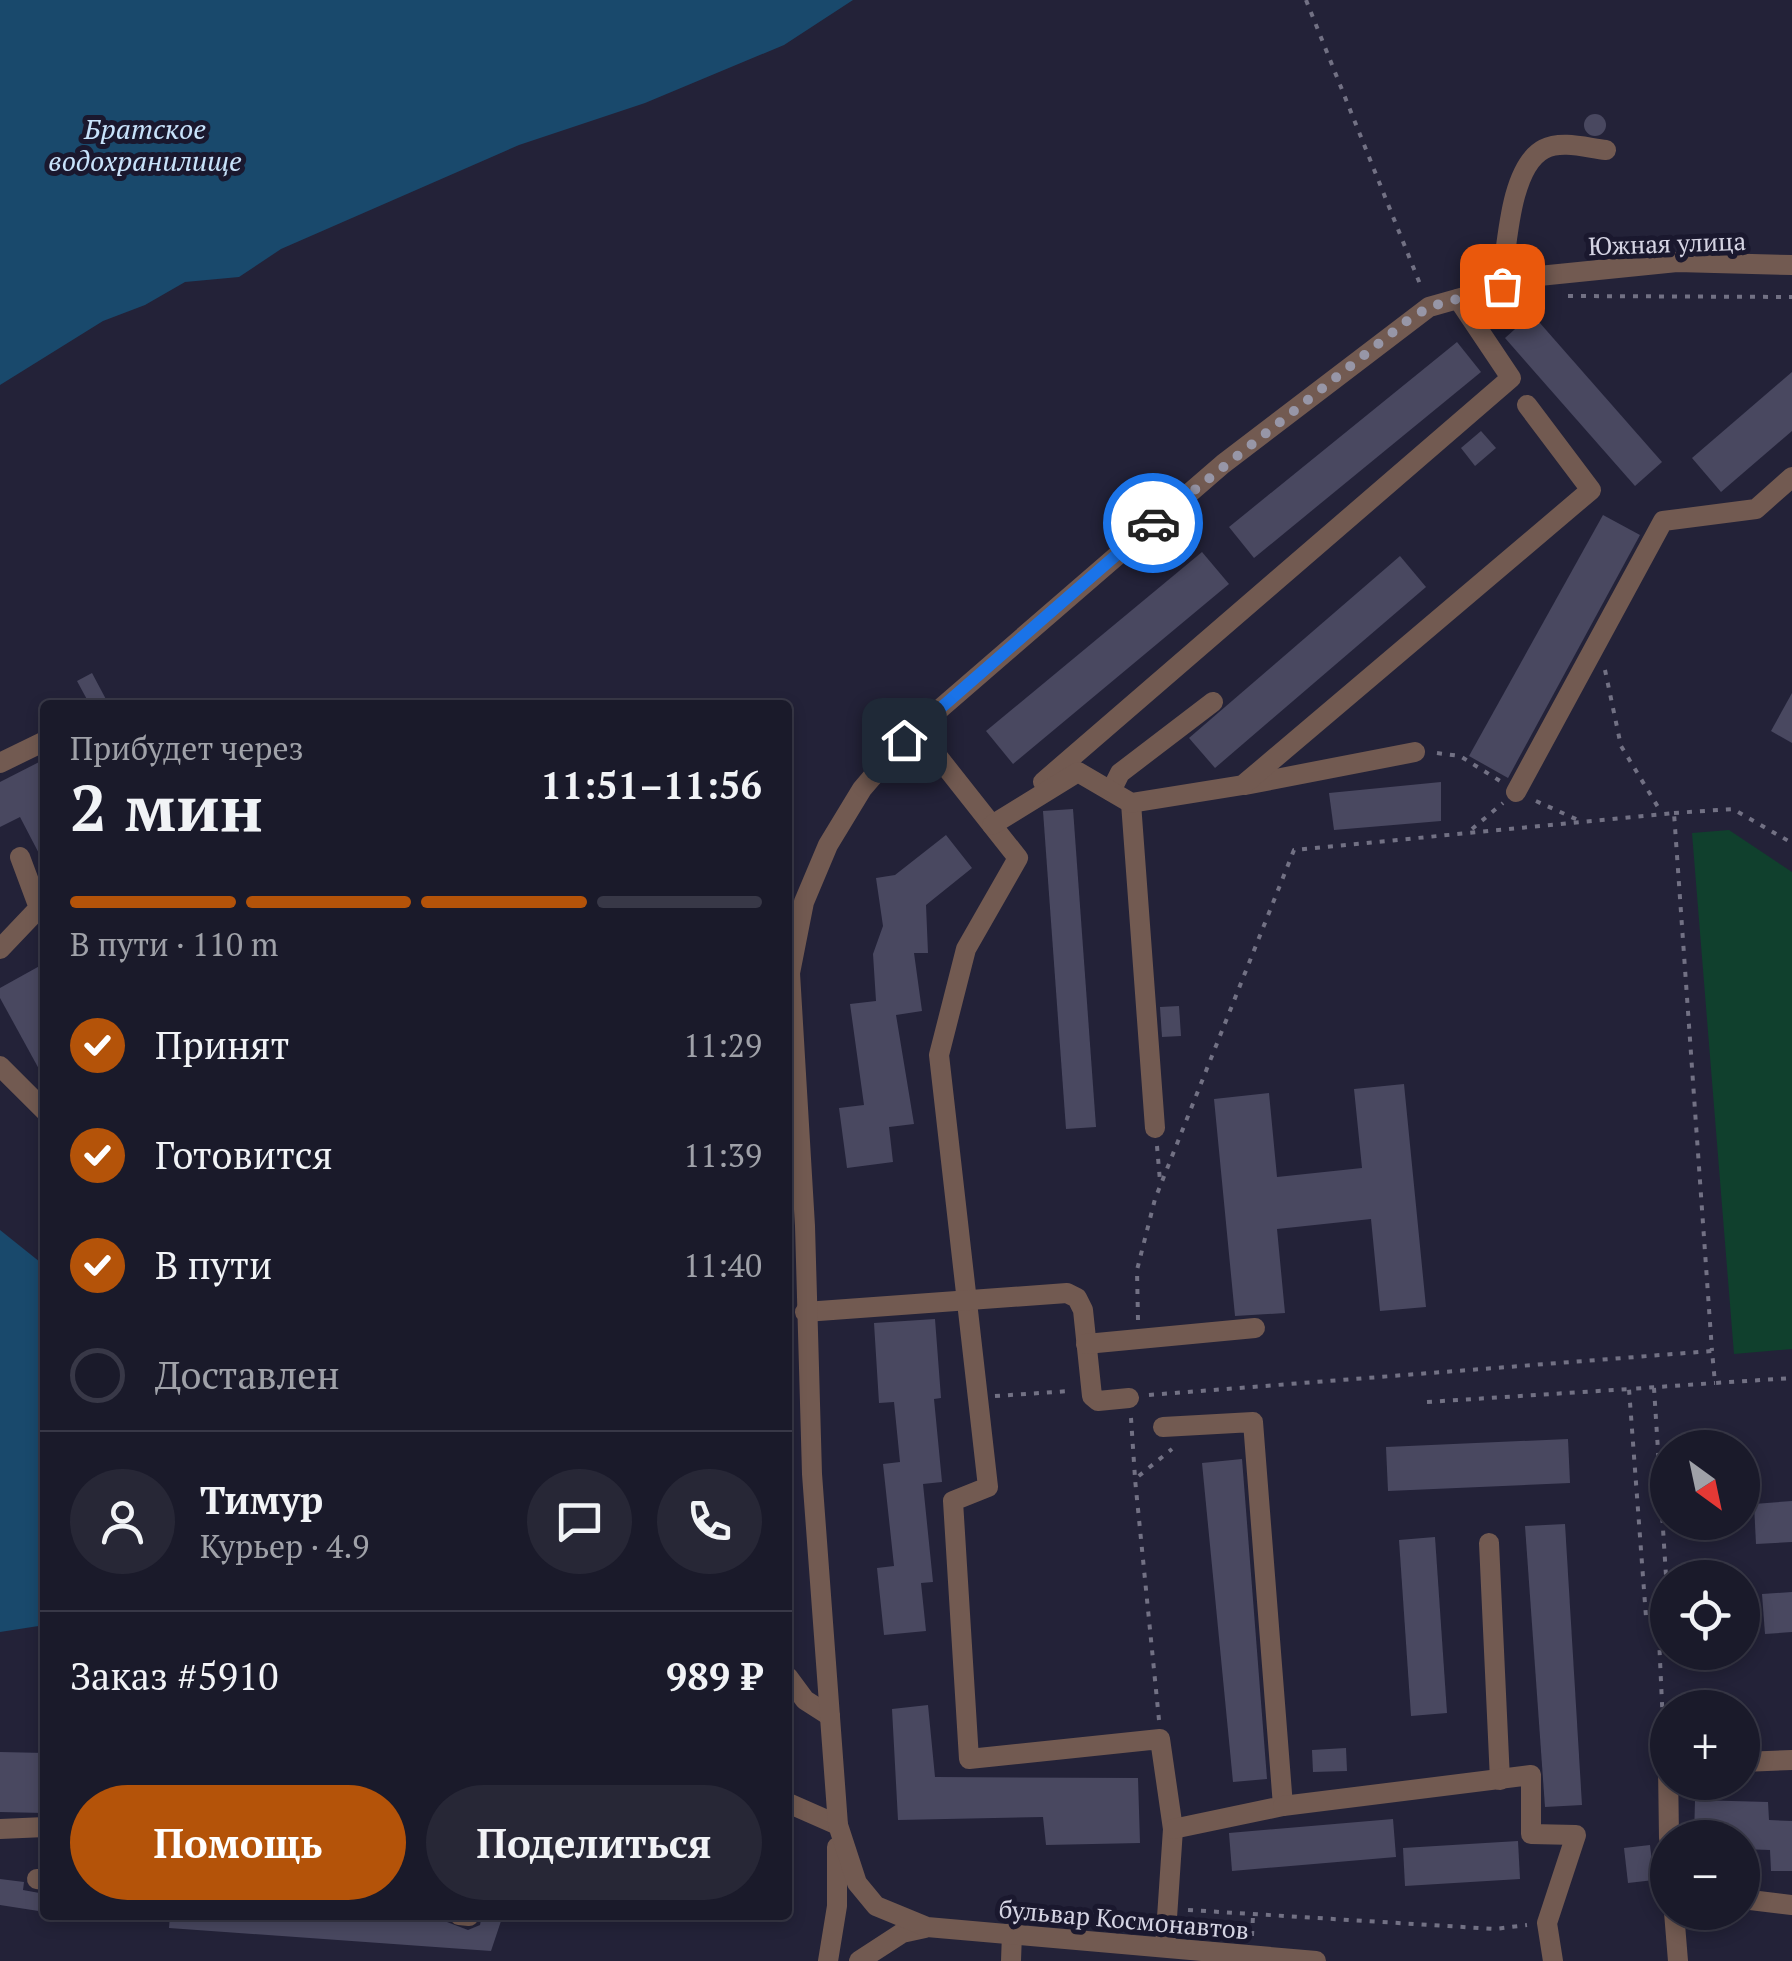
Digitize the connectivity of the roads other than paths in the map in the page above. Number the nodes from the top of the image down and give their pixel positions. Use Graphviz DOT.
graph roads {
  1 [pos="1606,150"];
  2 [pos="1792,265"];
  3 [pos="1502,286"];
  4 [pos="1458,298"];
  5 [pos="1527,405"];
  6 [pos="1792,477"];
  7 [pos="1213,702"];
  8 [pos="916,730"];
  9 [pos="40,744"];
  10 [pos="1415,752"];
  11 [pos="0,764"];
  12 [pos="1243,785"];
  13 [pos="1111,791"];
  14 [pos="1516,792"];
  15 [pos="1131,803"];
  16 [pos="992,825"];
  17 [pos="20,857"];
  18 [pos="0,950"];
  19 [pos="792,964"];
  20 [pos="792,1008"];
  21 [pos="0,1066"];
  22 [pos="40,1102"];
  23 [pos="1155,1128"];
  24 [pos="968,1300"];
  25 [pos="805,1312"];
  26 [pos="1255,1328"];
  27 [pos="1086,1344"];
  28 [pos="1129,1398"];
  29 [pos="1163,1427"];
  30 [pos="1489,1543"];
  31 [pos="796,1698"];
  32 [pos="830,1716"];
  33 [pos="1792,1760"];
  34 [pos="1760,1761"];
  35 [pos="1500,1780"];
  36 [pos="792,1805"];
  37 [pos="1283,1806"];
  38 [pos="838,1825"];
  39 [pos="40,1827"];
  40 [pos="0,1829"];
  41 [pos="1174,1829"];
  42 [pos="1760,1901"];
  43 [pos="1792,1904"];
  44 [pos="927,1928"];
  45 [pos="1675,1930"];
  46 [pos="1012,1934"];
  47 [pos="1165,1947"];
  48 [pos="1108,1952"];
  49 [pos="828,1961"];
  50 [pos="859,1961"];
  51 [pos="1011,1961"];
  52 [pos="1316,1961"];
  53 [pos="1553,1961"];
  54 [pos="1678,1961"];
  1 -- 3 [label="street"];
  2 -- 3 [label="street, Южная улица"];
  3 -- 4 [label="street, Южная улица"];
  4 -- 8 [label="street, Южная улица"];
  4 -- 16 [label="street"];
  5 -- 12 [label="street"];
  6 -- 14 [label="street"];
  7 -- 13 [label="street"];
  8 -- 16 [label="street"];
  8 -- 19 [label="street"];
  9 -- 11 [label="street"];
  10 -- 12 [label="street"];
  12 -- 15 [label="street"];
  13 -- 15 [label="street"];
  13 -- 16 [label="street"];
  15 -- 23 [label="street"];
  16 -- 24 [label="street"];
  17 -- 18 [label="street"];
  20 -- 25 [label="street"];
  21 -- 22 [label="street"];
  24 -- 25 [label="street"];
  24 -- 27 [label="street"];
  24 -- 41 [label="street"];
  25 -- 32 [label="street"];
  26 -- 27 [label="street"];
  27 -- 28 [label="street"];
  29 -- 37 [label="street"];
  30 -- 35 [label="street"];
  31 -- 32 [label="street"];
  32 -- 38 [label="street"];
  33 -- 34 [label="street"];
  35 -- 37 [label="street"];
  35 -- 53 [label="street"];
  36 -- 38 [label="street"];
  37 -- 41 [label="street"];
  38 -- 44 [label="street"];
  38 -- 49 [label="street"];
  39 -- 40 [label="street"];
  41 -- 47 [label="street"];
  42 -- 43 [label="street"];
  44 -- 46 [label="street, бульвар Космонавтов"];
  44 -- 50 [label="street"];
  45 -- 54 [label="street"];
  46 -- 48 [label="street, бульвар Космонавтов"];
  46 -- 51 [label="street"];
  47 -- 48 [label="street, бульвар Космонавтов"];
  47 -- 52 [label="street, бульвар Космонавтов"];
}
